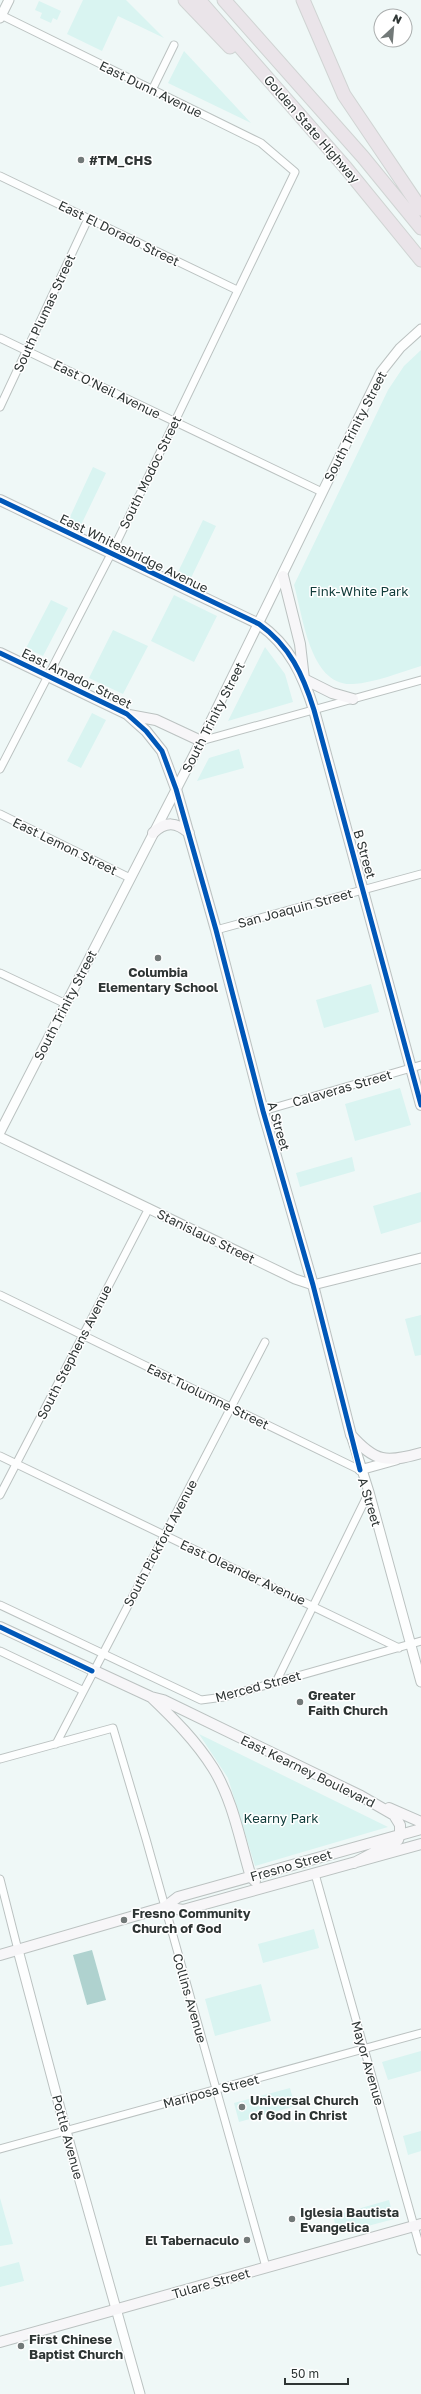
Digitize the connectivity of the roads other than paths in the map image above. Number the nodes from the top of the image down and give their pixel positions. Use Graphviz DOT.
graph roads {
  1 [pos="185,0"];
  2 [pos="199,0"];
  3 [pos="224,0"];
  4 [pos="303,0"];
  5 [pos="312,0"];
  6 [pos="3,9"];
  7 [pos="174,44"];
  8 [pos="334,73"];
  9 [pos="152,90"];
  10 [pos="346,168"];
  11 [pos="294,172"];
  12 [pos="0,176"];
  13 [pos="421,209"];
  14 [pos="88,218"];
  15 [pos="421,228"];
  16 [pos="421,260"];
  17 [pos="238,290"];
  18 [pos="421,329"];
  19 [pos="0,338"];
  20 [pos="26,351"];
  21 [pos="0,407"];
  22 [pos="174,422"];
  23 [pos="322,492"];
  24 [pos="0,500"];
  25 [pos="111,554"];
  26 [pos="283,576"];
  27 [pos="259,624"];
  28 [pos="0,653"];
  29 [pos="48,676"];
  30 [pos="304,679"];
  31 [pos="421,680"];
  32 [pos="353,699"];
  33 [pos="314,710"];
  34 [pos="127,714"];
  35 [pos="201,741"];
  36 [pos="0,769"];
  37 [pos="176,789"];
  38 [pos="0,814"];
  39 [pos="153,833"];
  40 [pos="189,833"];
  41 [pos="421,874"];
  42 [pos="130,878"];
  43 [pos="364,889"];
  44 [pos="216,930"];
  45 [pos="0,974"];
  46 [pos="66,1004"];
  47 [pos="421,1065"];
  48 [pos="411,1068"];
  49 [pos="421,1105"];
  50 [pos="263,1111"];
  51 [pos="0,1132"];
  52 [pos="0,1137"];
  53 [pos="149,1208"];
  54 [pos="421,1258"];
  55 [pos="313,1285"];
  56 [pos="0,1295"];
  57 [pos="83,1335"];
  58 [pos="265,1342"];
  59 [pos="231,1407"];
  60 [pos="351,1435"];
  61 [pos="421,1453"];
  62 [pos="0,1456"];
  63 [pos="398,1459"];
  64 [pos="16,1464"];
  65 [pos="360,1470"];
  66 [pos="369,1492"];
  67 [pos="0,1495"];
  68 [pos="164,1535"];
  69 [pos="312,1604"];
  70 [pos="0,1605"];
  71 [pos="0,1627"];
  72 [pos="421,1642"];
  73 [pos="410,1644"];
  74 [pos="400,1648"];
  75 [pos="0,1651"];
  76 [pos="102,1654"];
  77 [pos="92,1671"];
  78 [pos="276,1682"];
  79 [pos="421,1682"];
  80 [pos="82,1690"];
  81 [pos="151,1697"];
  82 [pos="56,1744"];
  83 [pos="0,1759"];
  84 [pos="361,1796"];
  85 [pos="421,1822"];
  86 [pos="421,1829"];
  87 [pos="400,1834"];
  88 [pos="421,1844"];
  89 [pos="354,1863"];
  90 [pos="315,1874"];
  91 [pos="251,1877"];
  92 [pos="0,1879"];
  93 [pos="268,1887"];
  94 [pos="165,1907"];
  95 [pos="18,1950"];
  96 [pos="0,1955"];
  97 [pos="421,2033"];
  98 [pos="364,2049"];
  99 [pos="216,2089"];
  100 [pos="66,2131"];
  101 [pos="0,2149"];
  102 [pos="417,2225"];
  103 [pos="421,2251"];
  104 [pos="266,2268"];
  105 [pos="116,2310"];
  106 [pos="0,2342"];
  107 [pos="140,2394"];
  1 -- 10 [label="highway"];
  2 -- 10 [label="highway, Golden State Highway"];
  3 -- 15 [label="highway, Golden State Highway"];
  4 -- 8 [label="highway"];
  5 -- 8 [label="highway"];
  6 -- 9 [label="street, East Dunn Avenue"];
  7 -- 9 [label="street"];
  8 -- 13 [label="highway"];
  9 -- 11 [label="street, East Dunn Avenue"];
  10 -- 16 [label="highway, Golden State Highway"];
  11 -- 17 [label="street, South Modoc Street"];
  12 -- 14 [label="street, East El Dorado Street"];
  14 -- 17 [label="street, East El Dorado Street"];
  14 -- 20 [label="street, South Plumas Street"];
  17 -- 22 [label="street, South Modoc Street"];
  18 -- 23 [label="street, South Trinity Street"];
  19 -- 20 [label="street, East O'Neil Avenue"];
  20 -- 21 [label="street, South Plumas Street"];
  20 -- 22 [label="street, East O'Neil Avenue"];
  22 -- 23 [label="street, East O'Neil Avenue"];
  22 -- 25 [label="street, South Modoc Street"];
  23 -- 26 [label="street, South Trinity Street"];
  24 -- 25 [label="main road, East Whitesbridge Avenue"];
  25 -- 27 [label="main road, East Whitesbridge Avenue"];
  25 -- 29 [label="street, South Modoc Street"];
  26 -- 27 [label="street, South Trinity Street"];
  26 -- 30 [label="main road"];
  27 -- 30 [label="main road, B Street"];
  27 -- 35 [label="street, South Trinity Street"];
  28 -- 29 [label="main road, East Amador Street"];
  29 -- 34 [label="main road, East Amador Street"];
  29 -- 36 [label="street, South Modoc Street"];
  30 -- 32 [label="main road"];
  30 -- 33 [label="main road, B Street"];
  31 -- 32 [label="street"];
  32 -- 33 [label="street"];
  33 -- 35 [label="street"];
  33 -- 43 [label="main road, B Street"];
  34 -- 35 [label="main road"];
  34 -- 37 [label="main road, East Amador Street"];
  35 -- 37 [label="street, South Trinity Street"];
  37 -- 39 [label="street, South Trinity Street"];
  37 -- 40 [label="main road, A Street"];
  38 -- 42 [label="street, East Lemon Street"];
  39 -- 40 [label="main road"];
  39 -- 42 [label="street, South Trinity Street"];
  40 -- 44 [label="main road, A Street"];
  41 -- 43 [label="street, San Joaquin Street"];
  42 -- 46 [label="street, South Trinity Street"];
  43 -- 44 [label="street, San Joaquin Street"];
  43 -- 48 [label="main road, B Street"];
  44 -- 50 [label="main road, A Street"];
  45 -- 46 [label="street"];
  46 -- 51 [label="street, South Trinity Street"];
  47 -- 48 [label="street, Calaveras Street"];
  48 -- 49 [label="main road, B Street"];
  48 -- 50 [label="street, Calaveras Street"];
  50 -- 55 [label="main road, A Street"];
  52 -- 53 [label="street, Stanislaus Street"];
  53 -- 55 [label="street, Stanislaus Street"];
  53 -- 57 [label="street, South Stephens Avenue"];
  54 -- 55 [label="street"];
  55 -- 60 [label="main road, A Street"];
  56 -- 57 [label="street, East Tuolumne Street"];
  57 -- 59 [label="street, East Tuolumne Street"];
  57 -- 64 [label="street, South Stephens Avenue"];
  58 -- 59 [label="street, South Pickford Avenue"];
  59 -- 65 [label="street, East Tuolumne Street"];
  59 -- 68 [label="street, South Pickford Avenue"];
  60 -- 63 [label="main road"];
  60 -- 65 [label="street, A Street"];
  61 -- 63 [label="main road"];
  62 -- 64 [label="street, East Oleander Avenue"];
  63 -- 65 [label="street"];
  64 -- 67 [label="street, South Stephens Avenue"];
  64 -- 68 [label="street, East Oleander Avenue"];
  65 -- 66 [label="street, A Street"];
  66 -- 69 [label="street"];
  66 -- 73 [label="street, A Street"];
  68 -- 69 [label="street, East Oleander Avenue"];
  68 -- 76 [label="street, South Pickford Avenue"];
  69 -- 74 [label="street, East Oleander Avenue"];
  69 -- 78 [label="street"];
  70 -- 76 [label="street"];
  71 -- 77 [label="main road, East Kearney Boulevard"];
  72 -- 73 [label="street, Merced Street"];
  73 -- 74 [label="street, Merced Street"];
  73 -- 79 [label="street, A Street"];
  74 -- 78 [label="street, Merced Street"];
  75 -- 80 [label="street"];
  76 -- 77 [label="street, South Pickford Avenue"];
  76 -- 78 [label="street, Merced Street"];
  77 -- 80 [label="street, South Pickford Avenue"];
  77 -- 81 [label="main road, East Kearney Boulevard"];
  80 -- 82 [label="street, South Pickford Avenue"];
  81 -- 84 [label="main road, East Kearney Boulevard"];
  81 -- 91 [label="main road, East Kearney Boulevard"];
  82 -- 83 [label="street"];
  82 -- 94 [label="street, Collins Avenue"];
  84 -- 85 [label="main road"];
  84 -- 87 [label="main road, East Kearney Boulevard"];
  86 -- 87 [label="main road, Fresno Street"];
  87 -- 89 [label="main road"];
  87 -- 91 [label="main road, Fresno Street"];
  88 -- 89 [label="main road, Fresno Street"];
  89 -- 90 [label="main road, Fresno Street"];
  90 -- 93 [label="main road, Fresno Street"];
  90 -- 98 [label="street, Mayor Avenue"];
  91 -- 93 [label="main road"];
  91 -- 94 [label="main road, Fresno Street"];
  92 -- 95 [label="street, Pottle Avenue"];
  93 -- 94 [label="main road, Fresno Street"];
  94 -- 95 [label="main road, Fresno Street"];
  94 -- 99 [label="street, Collins Avenue"];
  95 -- 96 [label="main road, Fresno Street"];
  95 -- 100 [label="street, Pottle Avenue"];
  97 -- 98 [label="street, Mariposa Street"];
  98 -- 99 [label="street, Mariposa Street"];
  98 -- 102 [label="street, Mayor Avenue"];
  99 -- 100 [label="street, Mariposa Street"];
  99 -- 104 [label="street, Collins Avenue"];
  100 -- 101 [label="street, Mariposa Street"];
  100 -- 105 [label="street, Pottle Avenue"];
  102 -- 103 [label="street, Mayor Avenue"];
  102 -- 104 [label="main road, Tulare Street"];
  104 -- 105 [label="main road, Tulare Street"];
  105 -- 106 [label="main road, Tulare Street"];
  105 -- 107 [label="street, Pottle Avenue"];
}
